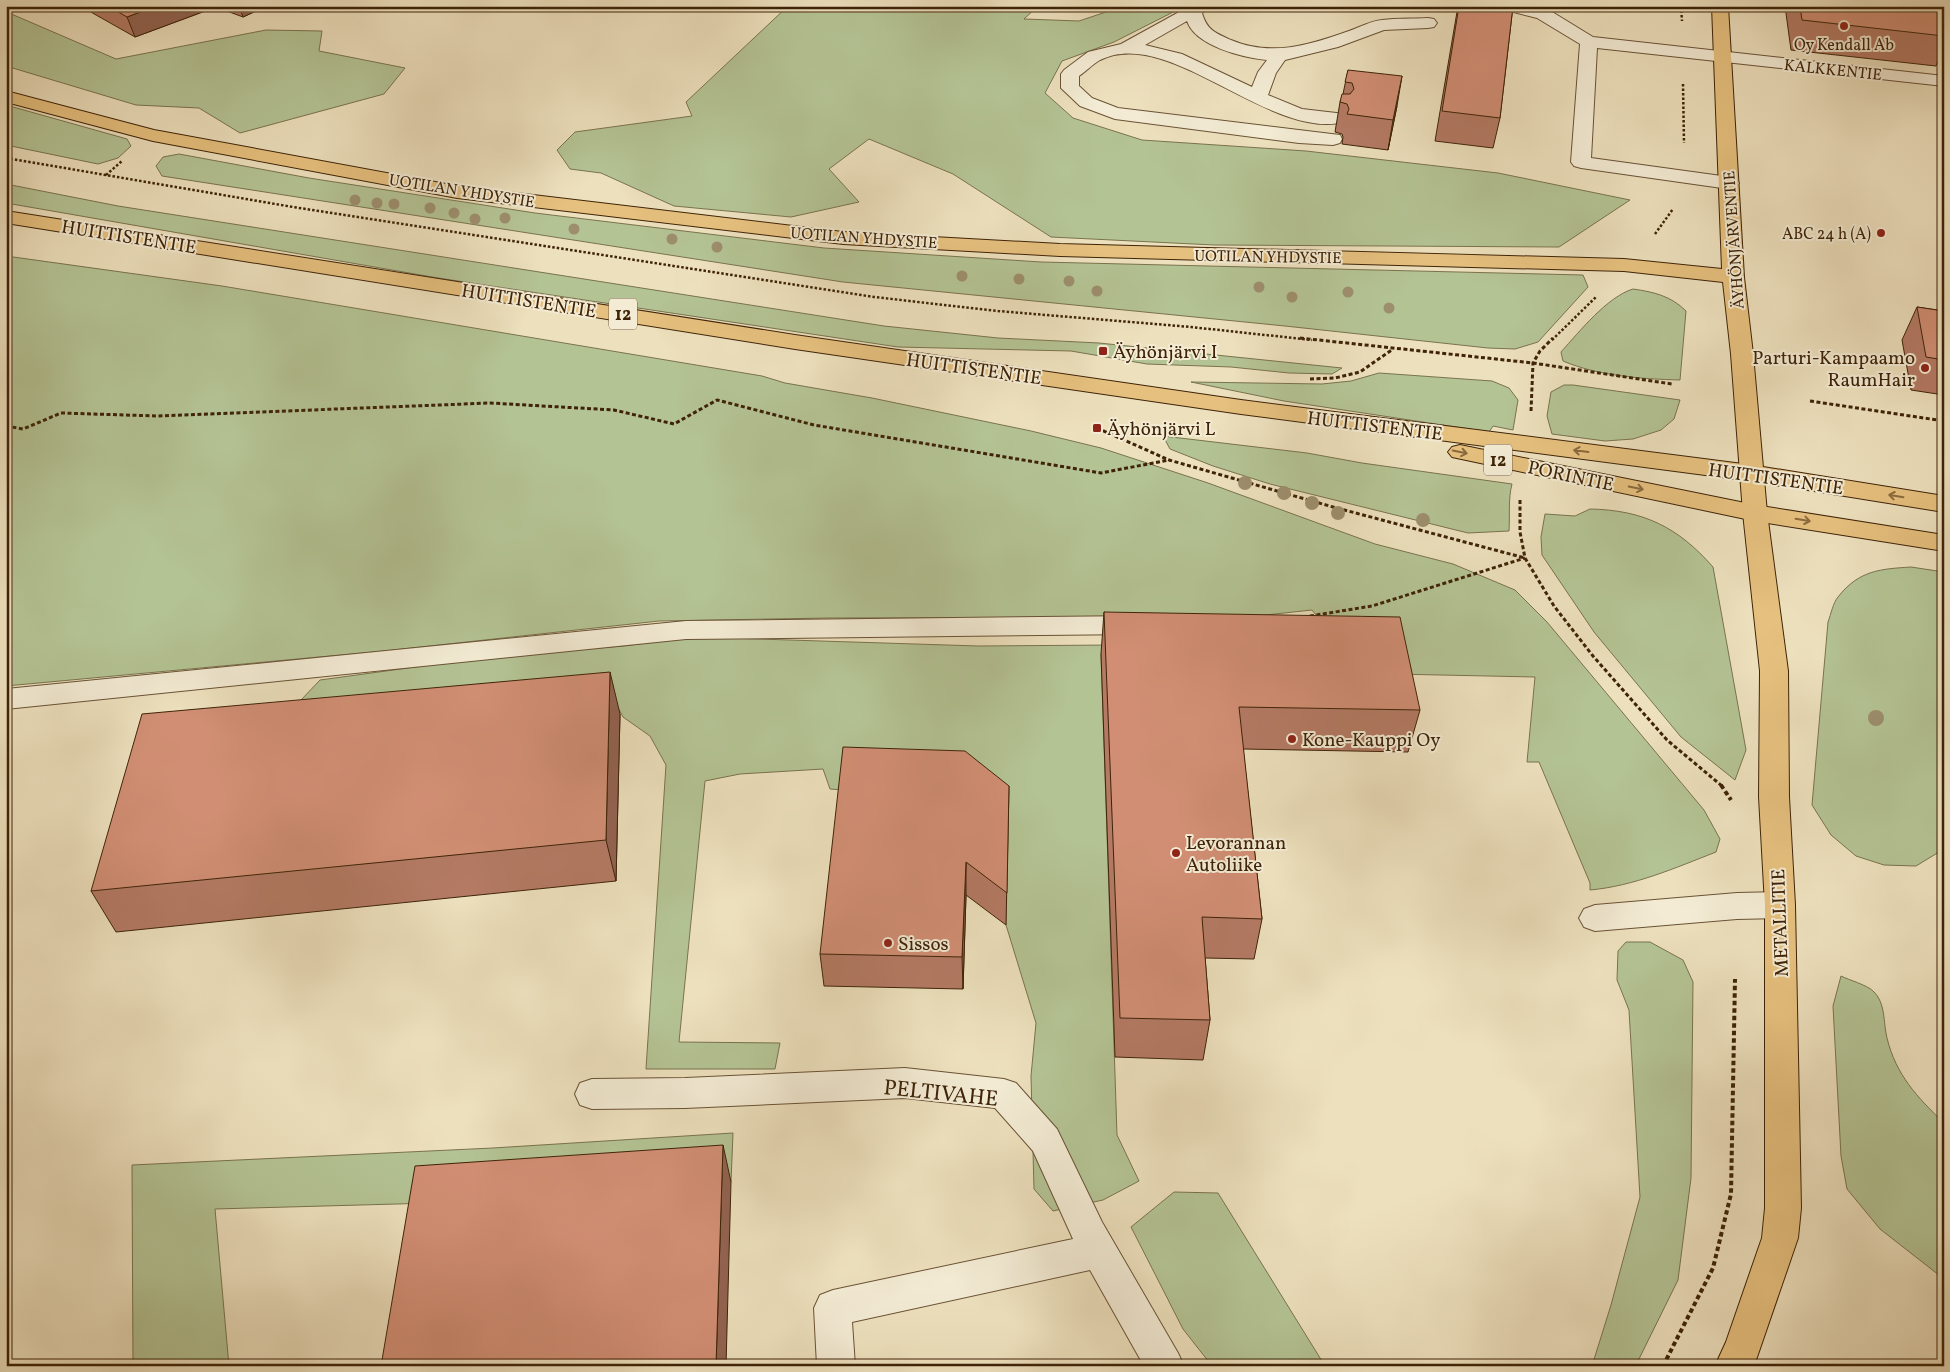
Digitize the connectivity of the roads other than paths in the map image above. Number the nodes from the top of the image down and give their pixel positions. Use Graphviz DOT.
graph roads {
  1 [pos="1512,6"];
  2 [pos="1720,6"];
  3 [pos="1198,9"];
  4 [pos="1428,19"];
  5 [pos="1589,42"];
  6 [pos="1126,48"];
  7 [pos="1289,54"];
  8 [pos="1723,56"];
  9 [pos="1944,81"];
  10 [pos="6,96"];
  11 [pos="1258,96"];
  12 [pos="1338,118"];
  13 [pos="1333,139"];
  14 [pos="1729,182"];
  15 [pos="6,217"];
  16 [pos="1733,277"];
  17 [pos="1241,408"];
  18 [pos="1751,473"];
  19 [pos="1944,504"];
  20 [pos="1754,513"];
  21 [pos="1944,543"];
  22 [pos="1169,624"];
  23 [pos="6,699"];
  24 [pos="1780,905"];
  25 [pos="1594,918"];
  26 [pos="592,1094"];
  27 [pos="1098,1252"];
  28 [pos="836,1366"];
  29 [pos="1165,1366"];
  30 [pos="1734,1366"];
  1 -- 5 [label="street"];
  2 -- 8 [label="main road, ÄYHÖNJÄRVENTIE"];
  3 -- 6 [label="street"];
  3 -- 7 [label="street"];
  4 -- 7 [label="street"];
  5 -- 8 [label="street, KALKKENTIE"];
  5 -- 14 [label="street"];
  6 -- 11 [label="street"];
  6 -- 13 [label="street"];
  7 -- 11 [label="street"];
  8 -- 9 [label="street, KALKKENTIE"];
  8 -- 14 [label="main road, ÄYHÖNJÄRVENTIE"];
  10 -- 16 [label="main road, UOTILAN YHDYSTIE"];
  11 -- 12 [label="street"];
  14 -- 16 [label="main road, ÄYHÖNJÄRVENTIE"];
  15 -- 17 [label="main road, HUITTISTENTIE / 12"];
  16 -- 18 [label="main road, ÄYHÖNJÄRVENTIE"];
  18 -- 17 [label="main road, HUITTISTENTIE / 12, one-way"];
  17 -- 20 [label="main road, PORINTIE / 12, one-way"];
  19 -- 18 [label="main road, HUITTISTENTIE / 12, one-way"];
  18 -- 20 [label="main road, METALLITIE"];
  20 -- 21 [label="main road, HUITTISTENTIE / 12, one-way"];
  20 -- 24 [label="main road, METALLITIE"];
  22 -- 23 [label="street"];
  24 -- 25 [label="street"];
  24 -- 30 [label="main road, METALLITIE"];
  26 -- 27 [label="street, PELTIVAHE"];
  27 -- 28 [label="street"];
  27 -- 29 [label="street, PELTIVAHE"];
}
